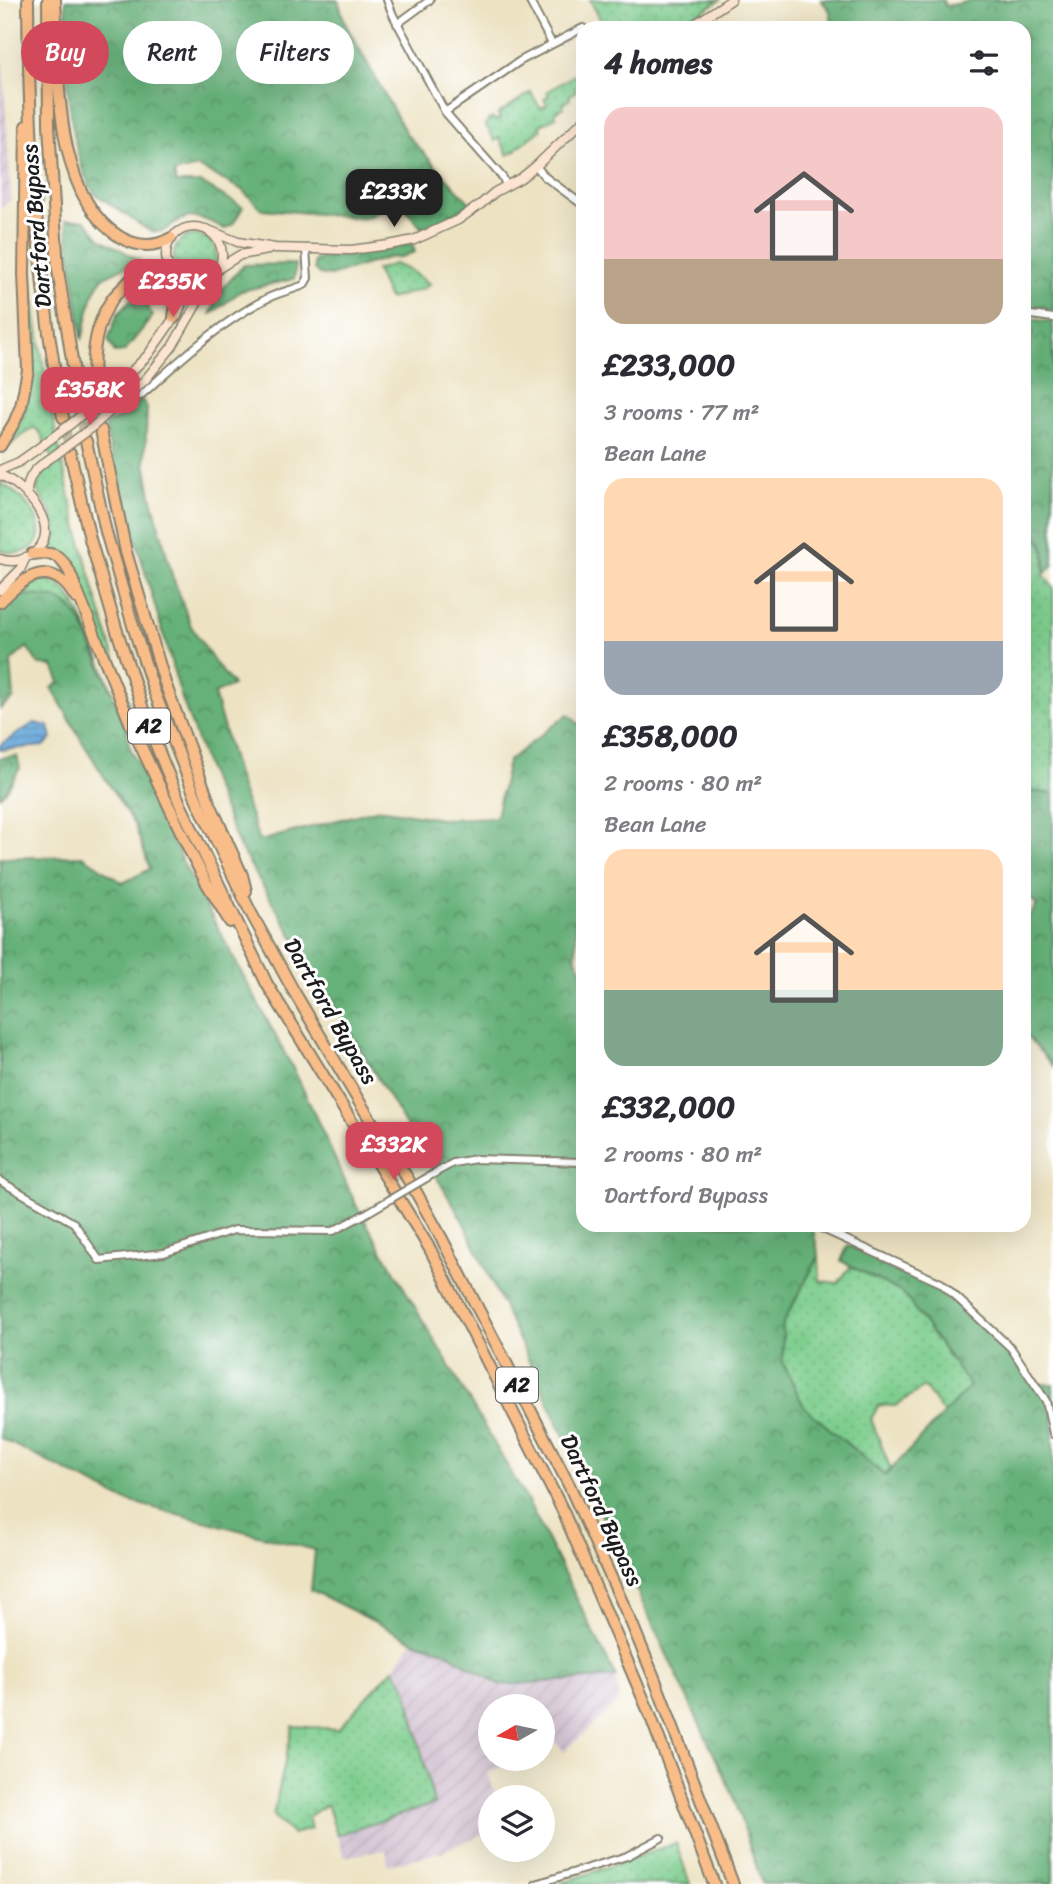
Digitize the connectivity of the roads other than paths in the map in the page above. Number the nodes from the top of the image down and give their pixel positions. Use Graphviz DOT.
graph roads {
  1 [pos="28,0"];
  2 [pos="48,0"];
  3 [pos="55,0"];
  4 [pos="387,0"];
  5 [pos="430,0"];
  6 [pos="528,0"];
  7 [pos="731,0"];
  8 [pos="700,21"];
  9 [pos="397,24"];
  10 [pos="576,32"];
  11 [pos="552,44"];
  12 [pos="29,102"];
  13 [pos="445,112"];
  14 [pos="576,128"];
  15 [pos="536,166"];
  16 [pos="506,185"];
  17 [pos="576,200"];
  18 [pos="206,229"];
  19 [pos="171,238"];
  20 [pos="275,248"];
  21 [pos="306,250"];
  22 [pos="216,271"];
  23 [pos="176,276"];
  24 [pos="128,283"];
  25 [pos="1031,315"];
  26 [pos="174,317"];
  27 [pos="1053,318"];
  28 [pos="213,320"];
  29 [pos="219,328"];
  30 [pos="95,391"];
  31 [pos="148,402"];
  32 [pos="79,405"];
  33 [pos="63,416"];
  34 [pos="101,430"];
  35 [pos="86,441"];
  36 [pos="0,446"];
  37 [pos="70,453"];
  38 [pos="0,472"];
  39 [pos="27,497"];
  40 [pos="29,556"];
  41 [pos="0,559"];
  42 [pos="0,590"];
  43 [pos="0,602"];
  44 [pos="81,603"];
  45 [pos="250,911"];
  46 [pos="267,984"];
  47 [pos="576,1162"];
  48 [pos="0,1181"];
  49 [pos="829,1232"];
  50 [pos="1053,1434"];
  51 [pos="661,1838"];
  52 [pos="536,1884"];
  53 [pos="714,1884"];
  54 [pos="733,1884"];
  1 -- 12 [label="highway, Dartford Bypass"];
  2 -- 32 [label="highway, Dartford Bypass"];
  3 -- 19 [label="highway"];
  4 -- 9 [label="street"];
  5 -- 9 [label="street"];
  6 -- 11 [label="street"];
  7 -- 8 [label="main road"];
  9 -- 13 [label="street"];
  10 -- 11 [label="street"];
  11 -- 13 [label="street"];
  12 -- 33 [label="highway, Dartford Bypass"];
  12 -- 36 [label="highway"];
  13 -- 16 [label="street"];
  14 -- 15 [label="main road"];
  15 -- 16 [label="main road"];
  15 -- 17 [label="street"];
  16 -- 21 [label="main road"];
  18 -- 19 [label="main road"];
  18 -- 20 [label="main road"];
  18 -- 22 [label="main road"];
  19 -- 23 [label="main road"];
  20 -- 21 [label="main road"];
  20 -- 22 [label="main road"];
  21 -- 29 [label="street"];
  22 -- 23 [label="main road"];
  22 -- 39 [label="main road, bridge"];
  23 -- 24 [label="highway"];
  23 -- 26 [label="main road"];
  24 -- 26 [label="highway"];
  24 -- 30 [label="highway"];
  25 -- 27 [label="street"];
  26 -- 38 [label="main road, bridge"];
  28 -- 29 [label="street"];
  29 -- 31 [label="street"];
  34 -- 45 [label="highway, A2"];
  35 -- 45 [label="highway, Dartford Bypass / A2"];
  37 -- 46 [label="highway, Dartford Bypass / A2"];
  38 -- 39 [label="main road"];
  39 -- 40 [label="main road"];
  40 -- 41 [label="main road"];
  40 -- 42 [label="main road"];
  40 -- 44 [label="highway"];
  43 -- 44 [label="highway"];
  44 -- 46 [label="highway"];
  45 -- 54 [label="highway, Dartford Bypass / A2"];
  46 -- 53 [label="highway, Dartford Bypass / A2"];
  47 -- 48 [label="street, bridge"];
  49 -- 50 [label="street"];
  51 -- 52 [label="street"];
}
